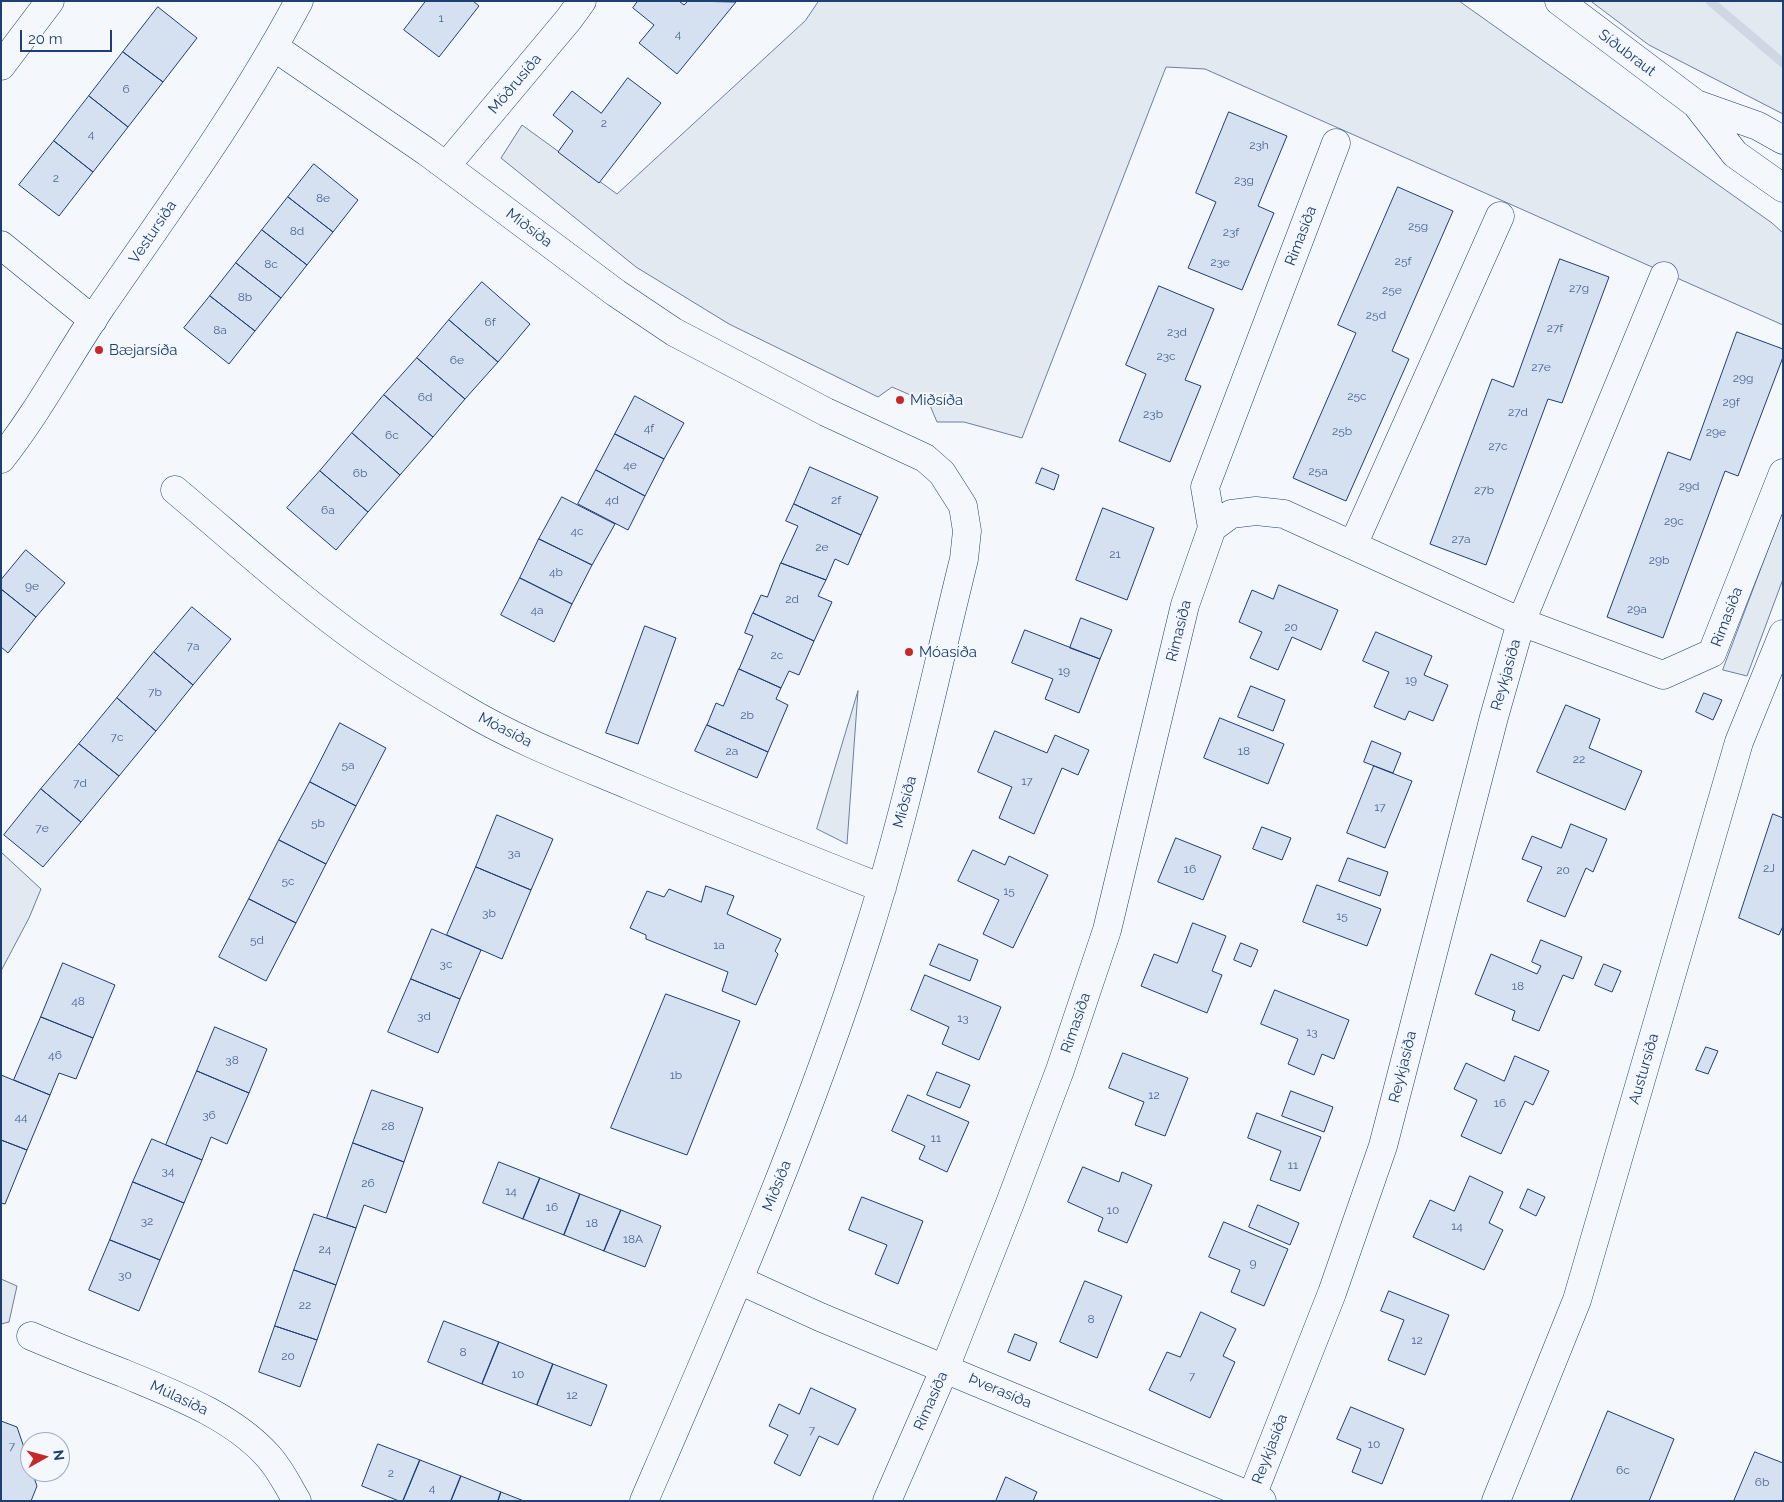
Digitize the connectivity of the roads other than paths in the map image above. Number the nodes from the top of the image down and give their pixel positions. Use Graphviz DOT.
graph roads {
  1 [pos="50,1"];
  2 [pos="299,1"];
  3 [pos="582,1"];
  4 [pos="1559,1"];
  5 [pos="274,47"];
  6 [pos="1,66"];
  7 [pos="1696,104"];
  8 [pos="1783,140"];
  9 [pos="1336,143"];
  10 [pos="446,166"];
  11 [pos="1783,188"];
  12 [pos="1500,216"];
  13 [pos="1,245"];
  14 [pos="1664,276"];
  15 [pos="93,320"];
  16 [pos="1,459"];
  17 [pos="1783,473"];
  18 [pos="175,490"];
  19 [pos="1212,528"];
  20 [pos="1353,545"];
  21 [pos="1522,622"];
  22 [pos="1783,634"];
  23 [pos="882,888"];
  24 [pos="739,1280"];
  25 [pos="31,1336"];
  26 [pos="945,1368"];
  27 [pos="1255,1499"];
  28 [pos="297,1501"];
  29 [pos="644,1501"];
  30 [pos="888,1501"];
  31 [pos="1496,1501"];
  1 -- 6 [label="street"];
  2 -- 5 [label="street, Vestursíða"];
  3 -- 10 [label="street, Möðrusíða"];
  4 -- 7 [label="street, Síðubraut"];
  5 -- 10 [label="street, Miðsíða"];
  5 -- 15 [label="street, Vestursíða"];
  7 -- 8 [label="street, Síðubraut"];
  7 -- 11 [label="street, Síðubraut"];
  9 -- 19 [label="street, Rimasíða"];
  10 -- 23 [label="street, Miðsíða"];
  12 -- 20 [label="street"];
  13 -- 15 [label="street"];
  14 -- 21 [label="street"];
  15 -- 16 [label="street, Vestursíða"];
  17 -- 21 [label="street, Rimasíða"];
  18 -- 23 [label="street, Móasíða"];
  19 -- 20 [label="street, Rimasíða"];
  19 -- 26 [label="street, Rimasíða"];
  20 -- 21 [label="street, Rimasíða"];
  21 -- 27 [label="street, Reykjasíða"];
  22 -- 31 [label="street, Austursíða"];
  23 -- 24 [label="street, Miðsíða"];
  24 -- 26 [label="street, Þverasíða"];
  24 -- 29 [label="street, Miðsíða"];
  25 -- 28 [label="street, Múlasíða"];
  26 -- 27 [label="street, Þverasíða"];
  26 -- 30 [label="street, Rimasíða"];
}
